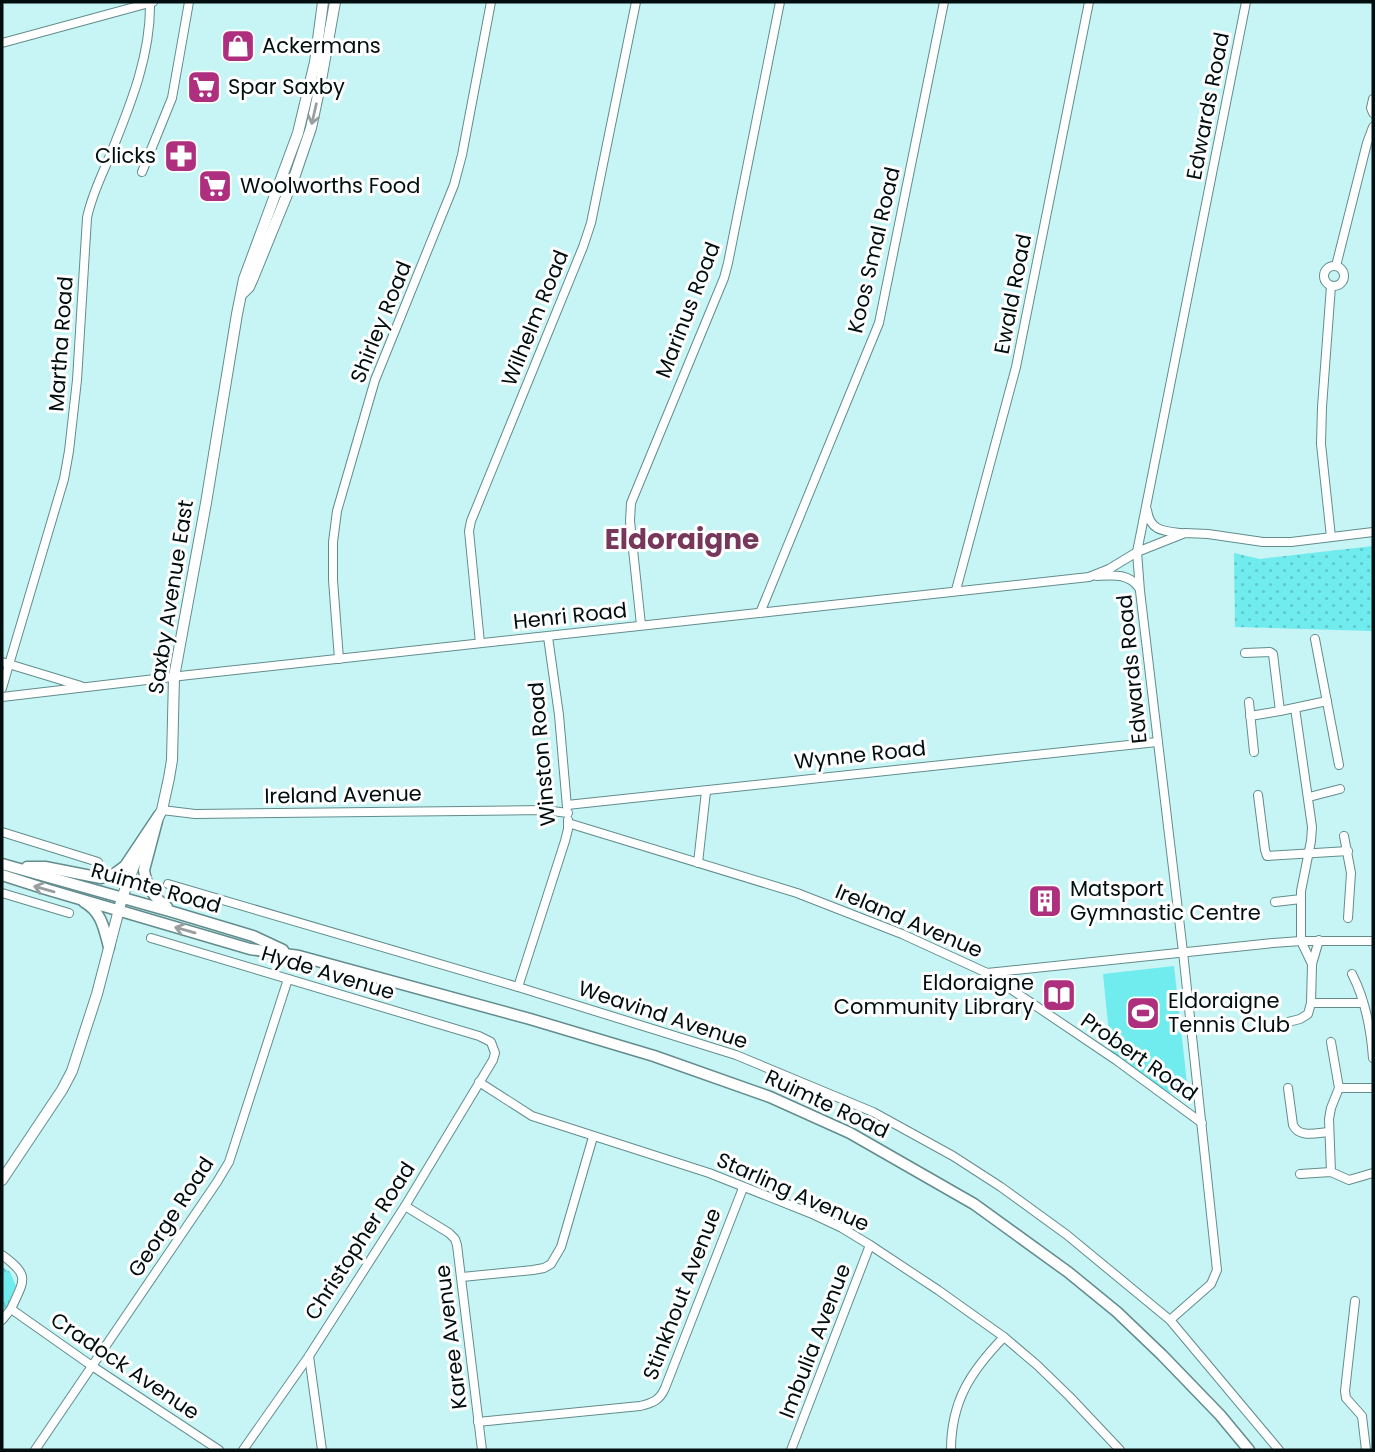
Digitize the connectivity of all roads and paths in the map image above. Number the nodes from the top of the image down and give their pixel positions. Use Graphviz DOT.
graph roads {
  1 [pos="152,2"];
  2 [pos="189,2"];
  3 [pos="323,2"];
  4 [pos="335,2"];
  5 [pos="491,2"];
  6 [pos="636,2"];
  7 [pos="780,2"];
  8 [pos="944,2"];
  9 [pos="1089,2"];
  10 [pos="1246,2"];
  11 [pos="2,43"];
  12 [pos="1373,100"];
  13 [pos="1373,113"];
  14 [pos="1373,127"];
  15 [pos="142,172"];
  16 [pos="1336,265"];
  17 [pos="1331,286"];
  18 [pos="242,294"];
  19 [pos="1146,503"];
  20 [pos="1373,532"];
  21 [pos="1185,534"];
  22 [pos="1331,537"];
  23 [pos="1138,552"];
  24 [pos="1089,577"];
  25 [pos="956,590"];
  26 [pos="1140,591"];
  27 [pos="760,613"];
  28 [pos="641,625"];
  29 [pos="548,636"];
  30 [pos="1315,639"];
  31 [pos="480,643"];
  32 [pos="1245,653"];
  33 [pos="340,659"];
  34 [pos="6,663"];
  35 [pos="174,677"];
  36 [pos="84,687"];
  37 [pos="2,688"];
  38 [pos="2,697"];
  39 [pos="1327,701"];
  40 [pos="1249,702"];
  41 [pos="1295,708"];
  42 [pos="1280,711"];
  43 [pos="1250,716"];
  44 [pos="1157,742"];
  45 [pos="1254,752"];
  46 [pos="1339,765"];
  47 [pos="1340,789"];
  48 [pos="706,791"];
  49 [pos="1258,795"];
  50 [pos="1308,797"];
  51 [pos="160,813"];
  52 [pos="568,813"];
  53 [pos="2,832"];
  54 [pos="1344,836"];
  55 [pos="1348,850"];
  56 [pos="1309,853"];
  57 [pos="98,862"];
  58 [pos="698,863"];
  59 [pos="2,864"];
  60 [pos="21,869"];
  61 [pos="2,875"];
  62 [pos="168,884"];
  63 [pos="2,893"];
  64 [pos="73,896"];
  65 [pos="122,898"];
  66 [pos="1301,899"];
  67 [pos="1275,902"];
  68 [pos="118,911"];
  69 [pos="173,912"];
  70 [pos="69,913"];
  71 [pos="1348,918"];
  72 [pos="151,938"];
  73 [pos="1319,940"];
  74 [pos="1301,941"];
  75 [pos="1373,941"];
  76 [pos="109,947"];
  77 [pos="1183,952"];
  78 [pos="299,956"];
  79 [pos="1312,964"];
  80 [pos="986,973"];
  81 [pos="1352,974"];
  82 [pos="288,979"];
  83 [pos="518,987"];
  84 [pos="1311,1003"];
  85 [pos="1363,1003"];
  86 [pos="1284,1023"];
  87 [pos="1331,1042"];
  88 [pos="492,1045"];
  89 [pos="1373,1058"];
  90 [pos="479,1082"];
  91 [pos="1289,1088"];
  92 [pos="1339,1088"];
  93 [pos="1373,1088"];
  94 [pos="1202,1123"];
  95 [pos="1329,1132"];
  96 [pos="593,1137"];
  97 [pos="1331,1172"];
  98 [pos="1373,1173"];
  99 [pos="1300,1174"];
  100 [pos="2,1180"];
  101 [pos="743,1188"];
  102 [pos="405,1206"];
  103 [pos="870,1245"];
  104 [pos="2,1255"];
  105 [pos="462,1277"];
  106 [pos="1355,1301"];
  107 [pos="12,1309"];
  108 [pos="2,1320"];
  109 [pos="1170,1320"];
  110 [pos="1004,1337"];
  111 [pos="309,1356"];
  112 [pos="92,1366"];
  113 [pos="1220,1415"];
  114 [pos="478,1422"];
  115 [pos="35,1450"];
  116 [pos="219,1450"];
  117 [pos="243,1450"];
  118 [pos="322,1450"];
  119 [pos="482,1450"];
  120 [pos="792,1450"];
  121 [pos="951,1450"];
  122 [pos="1120,1450"];
  123 [pos="1249,1450"];
  124 [pos="1257,1450"];
  125 [pos="1279,1450"];
  126 [pos="1366,1450"];
  1 -- 11 [label="street"];
  1 -- 34 [label="street, Martha Road"];
  2 -- 15 [label="street"];
  3 -- 18 [label="street, Saxby Avenue East"];
  4 -- 18 [label="street, Saxby Avenue East, one-way"];
  5 -- 33 [label="street, Shirley Road"];
  6 -- 31 [label="street, Wilhelm Road"];
  7 -- 28 [label="street, Marinus Road"];
  8 -- 27 [label="street, Koos Smal Road"];
  9 -- 25 [label="street, Ewald Road"];
  10 -- 19 [label="street, Edwards Road"];
  12 -- 13 [label="street"];
  14 -- 16 [label="street"];
  16 -- 17 [label="street"];
  16 -- 17 [label="street"];
  17 -- 22 [label="street"];
  18 -- 35 [label="street, Saxby Avenue East"];
  19 -- 21 [label="street"];
  19 -- 23 [label="street, Edwards Road"];
  20 -- 22 [label="street"];
  21 -- 22 [label="street"];
  21 -- 23 [label="street, Henri Road"];
  23 -- 24 [label="street, Henri Road"];
  23 -- 26 [label="street, Edwards Road"];
  24 -- 25 [label="street, Henri Road"];
  24 -- 26 [label="street"];
  25 -- 27 [label="street, Henri Road"];
  26 -- 44 [label="street, Edwards Road"];
  27 -- 28 [label="street, Henri Road"];
  28 -- 29 [label="street, Henri Road"];
  29 -- 31 [label="street, Henri Road"];
  29 -- 52 [label="street, Winston Road"];
  30 -- 39 [label="street"];
  31 -- 33 [label="street, Henri Road"];
  32 -- 42 [label="street"];
  33 -- 35 [label="street, Henri Road"];
  34 -- 36 [label="street"];
  34 -- 37 [label="street, Martha Road"];
  35 -- 36 [label="street, Henri Road"];
  35 -- 51 [label="street, Saxby Avenue East"];
  36 -- 38 [label="street, Henri Road"];
  39 -- 41 [label="street"];
  39 -- 46 [label="street"];
  40 -- 43 [label="street"];
  41 -- 42 [label="street"];
  41 -- 50 [label="street"];
  42 -- 43 [label="street"];
  43 -- 45 [label="street"];
  44 -- 48 [label="street, Wynne Road"];
  44 -- 77 [label="street, Edwards Road"];
  47 -- 50 [label="street"];
  48 -- 52 [label="street, Wynne Road"];
  48 -- 58 [label="street"];
  49 -- 56 [label="street"];
  50 -- 56 [label="street"];
  51 -- 52 [label="street, Ireland Avenue"];
  51 -- 60 [label="main road"];
  51 -- 65 [label="street, Saxby Avenue East"];
  51 -- 69 [label="main road"];
  52 -- 58 [label="street, Ireland Avenue"];
  52 -- 83 [label="street, Winston Road"];
  53 -- 57 [label="street"];
  54 -- 55 [label="street"];
  55 -- 56 [label="street"];
  55 -- 71 [label="street"];
  56 -- 66 [label="street"];
  58 -- 80 [label="street, Ireland Avenue"];
  59 -- 60 [label="main road, Ruimte Road"];
  60 -- 65 [label="main road, Ruimte Road"];
  64 -- 61 [label="main road, Ruimte Road, one-way"];
  62 -- 83 [label="street, Weavind Avenue"];
  63 -- 70 [label="street"];
  64 -- 68 [label="main road, Ruimte Road"];
  64 -- 76 [label="main road"];
  65 -- 68 [label="street, Saxby Avenue East"];
  65 -- 69 [label="main road, Ruimte Road"];
  66 -- 67 [label="street"];
  66 -- 74 [label="street"];
  68 -- 76 [label="street, Saxby Avenue East"];
  78 -- 68 [label="main road, Ruimte Road, one-way"];
  69 -- 78 [label="main road, Ruimte Road"];
  72 -- 82 [label="street, Hyde Avenue"];
  73 -- 74 [label="street, Ireland Avenue"];
  73 -- 75 [label="street, Ireland Avenue"];
  73 -- 79 [label="street"];
  74 -- 77 [label="street, Ireland Avenue"];
  74 -- 79 [label="street"];
  76 -- 100 [label="street, Saxby Avenue East"];
  77 -- 80 [label="street, Ireland Avenue"];
  77 -- 94 [label="street, Edwards Road"];
  78 -- 113 [label="main road, Ruimte Road"];
  79 -- 84 [label="street"];
  80 -- 94 [label="street, Probert Road"];
  81 -- 85 [label="street"];
  82 -- 88 [label="street, Hyde Avenue"];
  82 -- 112 [label="street, George Road"];
  83 -- 109 [label="street, Weavind Avenue"];
  84 -- 85 [label="street"];
  84 -- 86 [label="street"];
  85 -- 89 [label="street"];
  87 -- 92 [label="street"];
  88 -- 90 [label="street, Christopher Road"];
  90 -- 96 [label="street, Starling Avenue"];
  90 -- 102 [label="street, Christopher Road"];
  91 -- 95 [label="street"];
  92 -- 93 [label="street"];
  92 -- 95 [label="street"];
  94 -- 109 [label="street, Edwards Road"];
  95 -- 97 [label="street"];
  96 -- 101 [label="street, Starling Avenue"];
  96 -- 105 [label="street"];
  97 -- 98 [label="street"];
  97 -- 99 [label="street"];
  101 -- 103 [label="street, Starling Avenue"];
  101 -- 114 [label="street, Stinkhout Avenue"];
  102 -- 105 [label="street, Karee Avenue"];
  102 -- 111 [label="street, Christopher Road"];
  103 -- 110 [label="street, Starling Avenue"];
  103 -- 120 [label="street, Imbulia Avenue"];
  104 -- 107 [label="street"];
  105 -- 114 [label="street, Karee Avenue"];
  106 -- 126 [label="street"];
  107 -- 108 [label="street"];
  107 -- 112 [label="street, Cradock Avenue"];
  109 -- 125 [label="street, Weavind Avenue"];
  110 -- 121 [label="street"];
  110 -- 122 [label="street, Starling Avenue"];
  111 -- 117 [label="street, Christopher Road"];
  111 -- 118 [label="street"];
  112 -- 115 [label="street, George Road"];
  112 -- 116 [label="street, Cradock Avenue"];
  113 -- 123 [label="main road, Ruimte Road"];
  113 -- 124 [label="main road"];
  114 -- 119 [label="street, Karee Avenue"];
}
